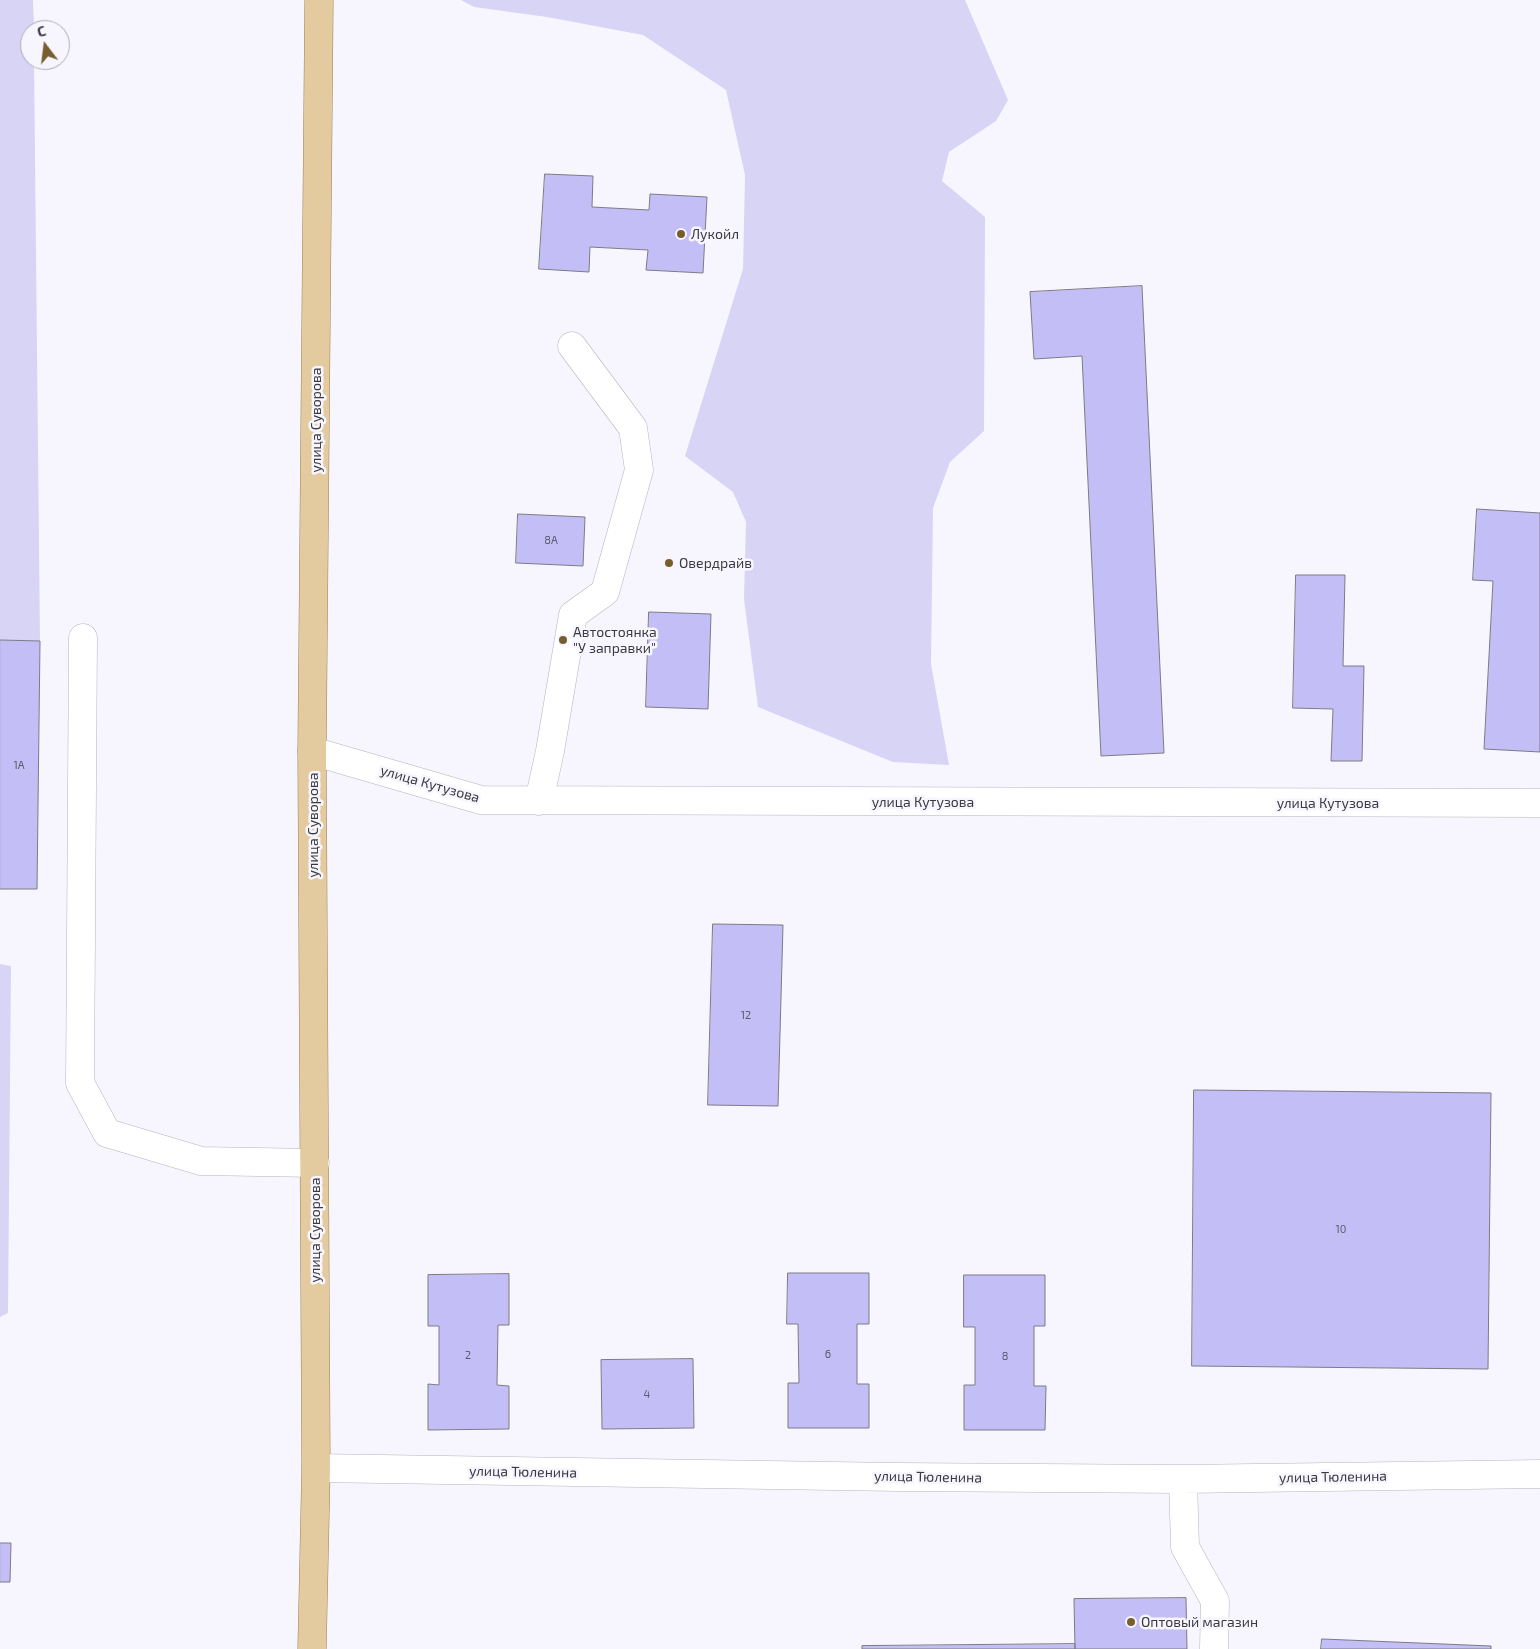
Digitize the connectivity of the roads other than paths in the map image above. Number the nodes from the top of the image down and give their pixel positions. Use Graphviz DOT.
graph roads {
  1 [pos="318,0"];
  2 [pos="572,346"];
  3 [pos="83,638"];
  4 [pos="312,751"];
  5 [pos="539,801"];
  6 [pos="1540,803"];
  7 [pos="315,1162"];
  8 [pos="316,1468"];
  9 [pos="1540,1474"];
  10 [pos="1183,1479"];
  11 [pos="312,1649"];
  12 [pos="1214,1649"];
  1 -- 4 [label="main road, улица Суворова"];
  2 -- 5 [label="street"];
  3 -- 7 [label="street"];
  4 -- 5 [label="street, улица Кутузова"];
  4 -- 7 [label="main road, улица Суворова"];
  5 -- 6 [label="street, улица Кутузова"];
  7 -- 8 [label="main road, улица Суворова"];
  8 -- 10 [label="street, улица Тюленина"];
  8 -- 11 [label="main road, улица Суворова"];
  9 -- 10 [label="street, улица Тюленина"];
  10 -- 12 [label="street"];
}
